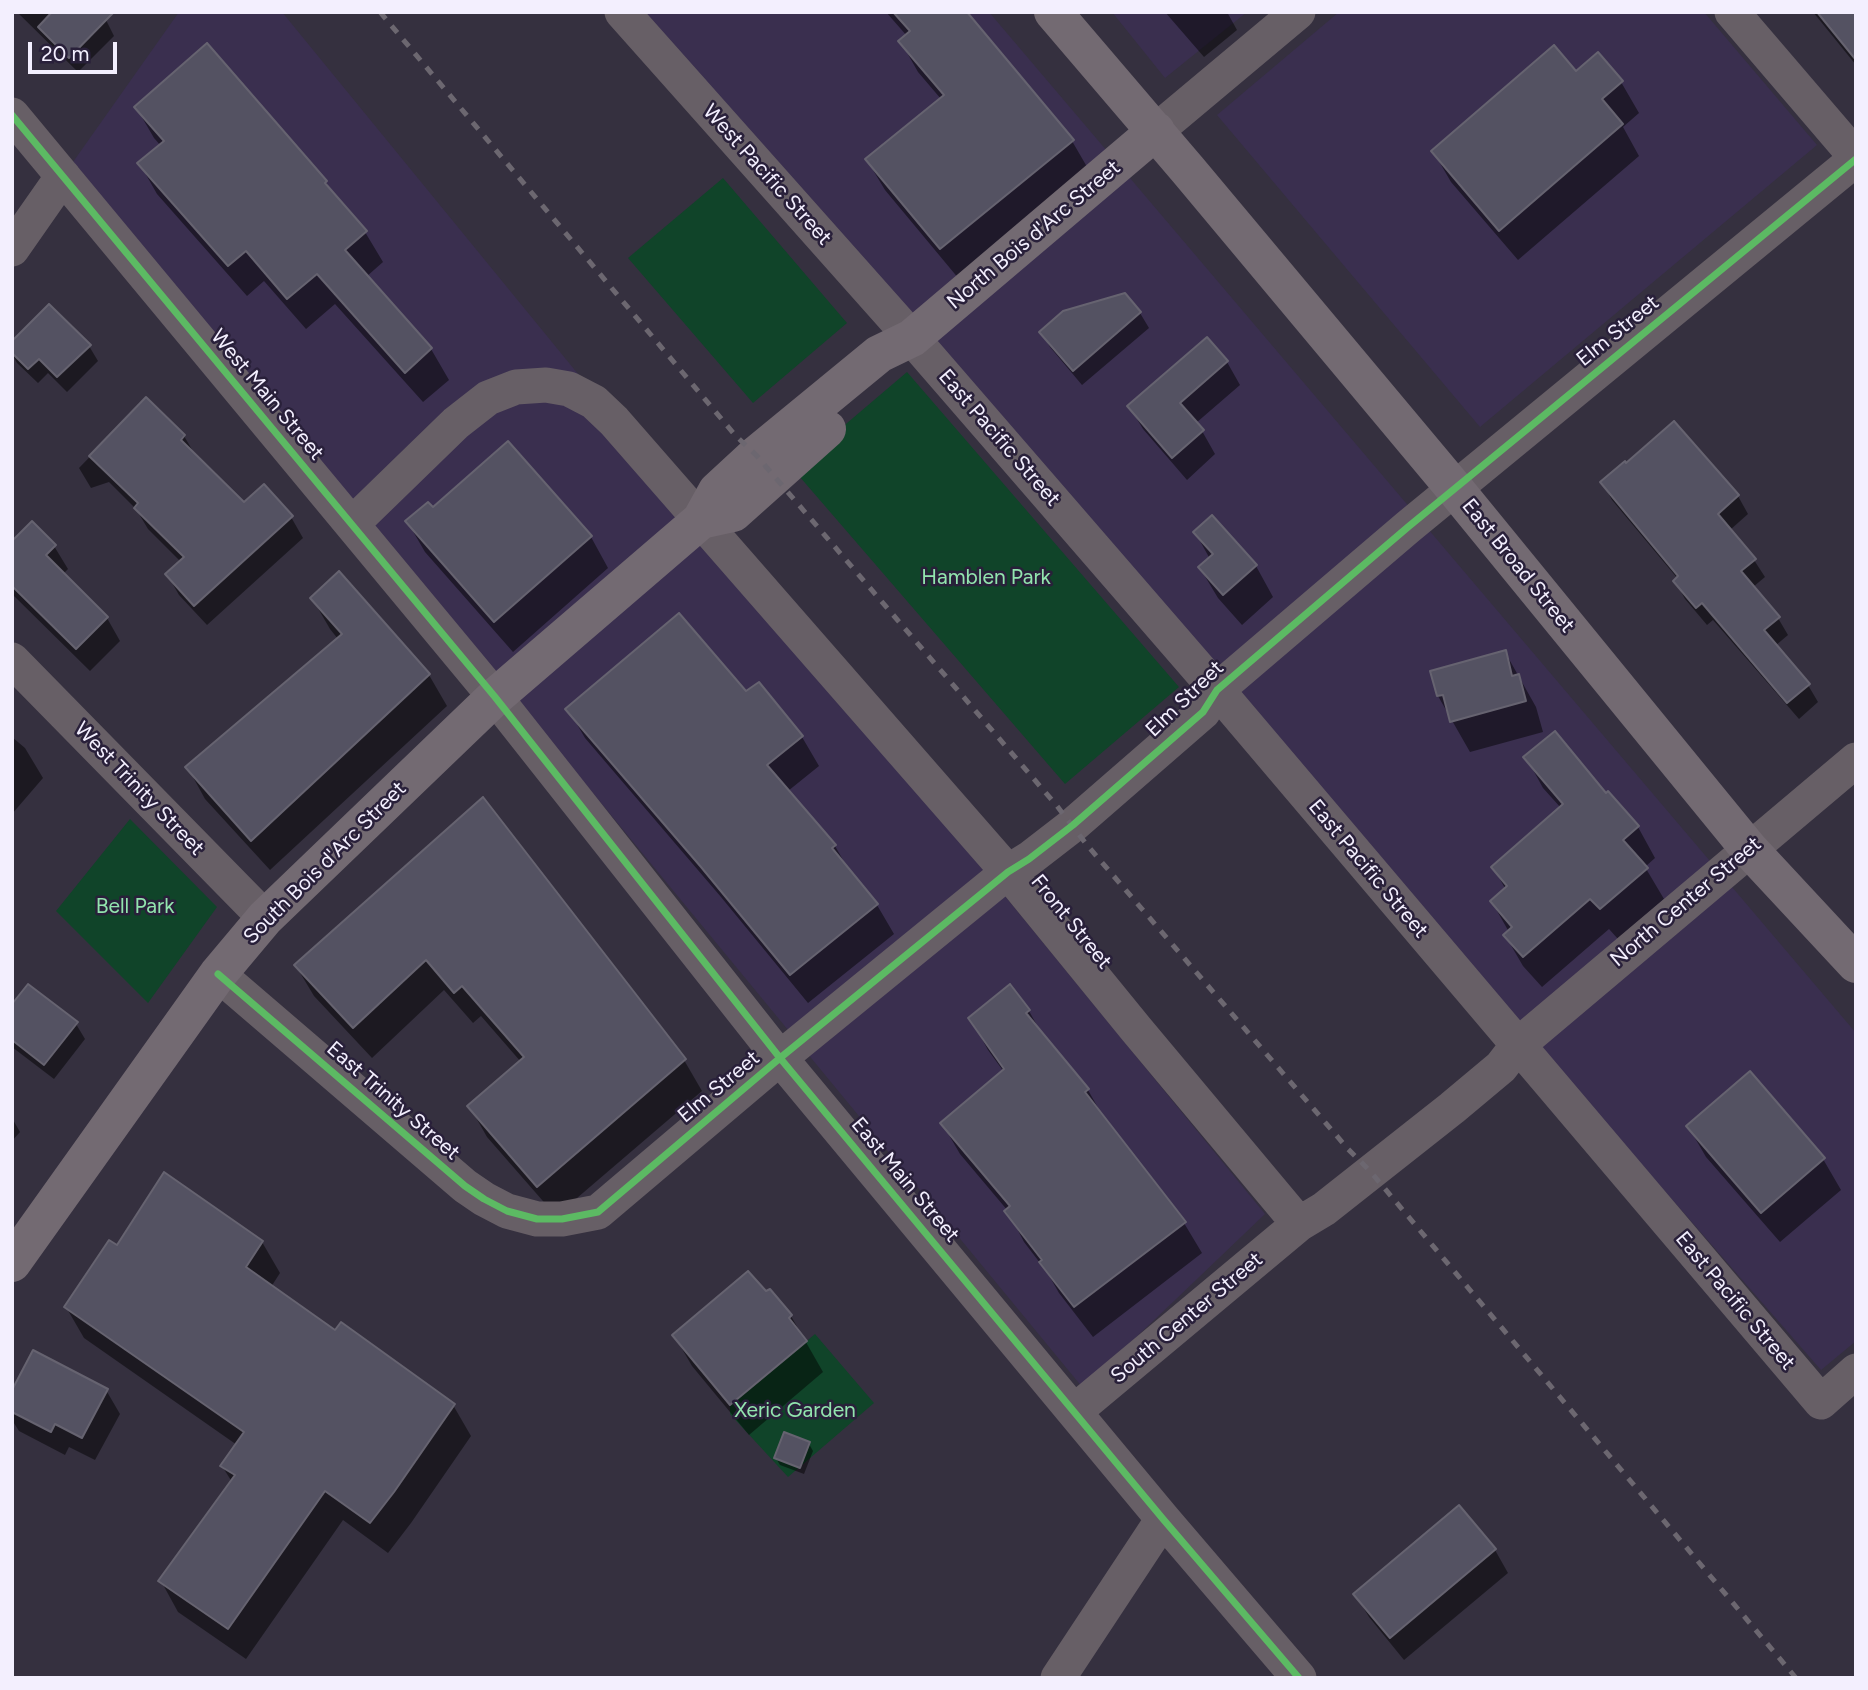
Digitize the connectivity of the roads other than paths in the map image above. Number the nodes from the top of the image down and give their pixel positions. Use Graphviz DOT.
graph roads {
  1 [pos="622,12"];
  2 [pos="1053,12"];
  3 [pos="1298,12"];
  4 [pos="1732,12"];
  5 [pos="12,115"];
  6 [pos="1156,131"];
  7 [pos="1856,158"];
  8 [pos="63,176"];
  9 [pos="12,249"];
  10 [pos="912,338"];
  11 [pos="764,465"];
  12 [pos="1454,488"];
  13 [pos="701,520"];
  14 [pos="352,524"];
  15 [pos="12,660"];
  16 [pos="1217,690"];
  17 [pos="495,697"];
  18 [pos="1856,760"];
  19 [pos="1749,849"];
  20 [pos="1008,872"];
  21 [pos="265,918"];
  22 [pos="1856,964"];
  23 [pos="218,974"];
  24 [pos="1518,1045"];
  25 [pos="780,1058"];
  26 [pos="1363,1165"];
  27 [pos="562,1219"];
  28 [pos="1299,1224"];
  29 [pos="12,1263"];
  30 [pos="1856,1371"];
  31 [pos="1075,1412"];
  32 [pos="1163,1518"];
  33 [pos="1058,1678"];
  34 [pos="1299,1678"];
  1 -- 10 [label="street, West Pacific Street"];
  2 -- 6 [label="main road, East Broad Street"];
  3 -- 6 [label="street"];
  4 -- 7 [label="street"];
  5 -- 8 [label="street, West Main Street"];
  6 -- 10 [label="main road, North Bois d'Arc Street"];
  6 -- 12 [label="main road, East Broad Street"];
  7 -- 12 [label="street, Elm Street"];
  8 -- 9 [label="street"];
  8 -- 14 [label="street, West Main Street"];
  10 -- 11 [label="main road, North Bois d'Arc Street"];
  10 -- 16 [label="street, East Pacific Street"];
  11 -- 13 [label="main road, South Bois d'Arc Street"];
  12 -- 16 [label="street, Elm Street"];
  12 -- 19 [label="main road, East Broad Street"];
  13 -- 14 [label="street, Front Street"];
  13 -- 17 [label="main road, South Bois d'Arc Street"];
  13 -- 20 [label="street, Front Street"];
  14 -- 17 [label="street, West Main Street"];
  15 -- 21 [label="street, West Trinity Street"];
  16 -- 20 [label="street, Elm Street"];
  16 -- 24 [label="street, East Pacific Street"];
  17 -- 21 [label="main road, South Bois d'Arc Street"];
  17 -- 25 [label="street, East Main Street"];
  18 -- 19 [label="street, North Center Street"];
  19 -- 22 [label="main road, East Broad Street"];
  19 -- 24 [label="street, North Center Street"];
  20 -- 25 [label="street, Elm Street"];
  20 -- 28 [label="street, Front Street"];
  21 -- 23 [label="main road, South Bois d'Arc Street"];
  23 -- 27 [label="street, East Trinity Street"];
  23 -- 29 [label="main road, South Bois d'Arc Street"];
  24 -- 26 [label="street, North Center Street"];
  24 -- 30 [label="street, East Pacific Street"];
  25 -- 27 [label="street, Elm Street"];
  25 -- 31 [label="street, East Main Street"];
  26 -- 28 [label="street, South Center Street"];
  28 -- 31 [label="street, South Center Street"];
  31 -- 32 [label="street, East Main Street"];
  32 -- 33 [label="street"];
  32 -- 34 [label="street, East Main Street"];
}
